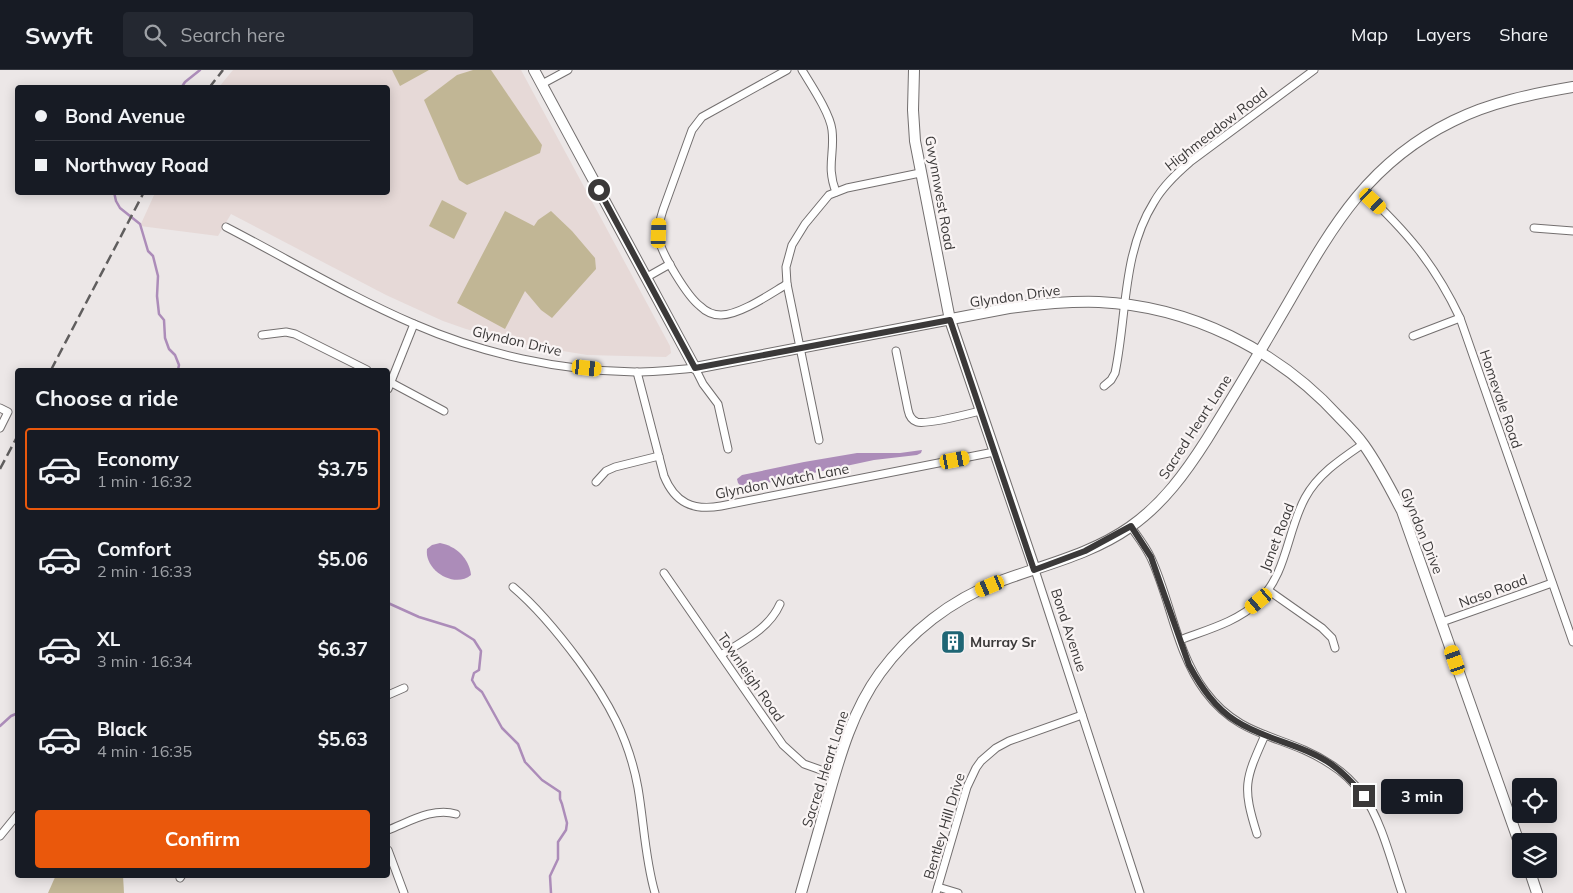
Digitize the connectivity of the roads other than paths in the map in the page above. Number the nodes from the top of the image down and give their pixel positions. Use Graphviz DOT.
graph roads {
  1 [pos="534,70"];
  2 [pos="568,70"];
  3 [pos="788,70"];
  4 [pos="802,70"];
  5 [pos="914,70"];
  6 [pos="1314,70"];
  7 [pos="542,84"];
  8 [pos="1573,87"];
  9 [pos="920,173"];
  10 [pos="1362,190"];
  11 [pos="836,192"];
  12 [pos="226,227"];
  13 [pos="1534,228"];
  14 [pos="1573,231"];
  15 [pos="670,264"];
  16 [pos="647,277"];
  17 [pos="787,284"];
  18 [pos="1125,305"];
  19 [pos="1460,318"];
  20 [pos="950,320"];
  21 [pos="414,324"];
  22 [pos="262,335"];
  23 [pos="1413,336"];
  24 [pos="800,349"];
  25 [pos="896,351"];
  26 [pos="1260,352"];
  27 [pos="363,368"];
  28 [pos="695,368"];
  29 [pos="637,372"];
  30 [pos="390,382"];
  31 [pos="390,384"];
  32 [pos="1104,386"];
  33 [pos="0,408"];
  34 [pos="444,410"];
  35 [pos="980,411"];
  36 [pos="0,428"];
  37 [pos="819,440"];
  38 [pos="1363,444"];
  39 [pos="728,449"];
  40 [pos="994,452"];
  41 [pos="659,456"];
  42 [pos="596,482"];
  43 [pos="1131,526"];
  44 [pos="1034,570"];
  45 [pos="664,573"];
  46 [pos="1552,583"];
  47 [pos="513,587"];
  48 [pos="1268,590"];
  49 [pos="780,604"];
  50 [pos="1442,622"];
  51 [pos="1180,640"];
  52 [pos="1573,642"];
  53 [pos="1335,648"];
  54 [pos="721,656"];
  55 [pos="404,688"];
  56 [pos="390,694"];
  57 [pos="1082,715"];
  58 [pos="1265,735"];
  59 [pos="835,775"];
  60 [pos="456,814"];
  61 [pos="15,818"];
  62 [pos="390,829"];
  63 [pos="1516,833"];
  64 [pos="1257,834"];
  65 [pos="0,836"];
  66 [pos="390,855"];
  67 [pos="1531,878"];
  68 [pos="937,890"];
  69 [pos="404,893"];
  70 [pos="655,893"];
  71 [pos="801,893"];
  72 [pos="958,893"];
  73 [pos="1140,893"];
  74 [pos="1402,893"];
  75 [pos="1537,893"];
  1 -- 7 [label="street"];
  2 -- 7 [label="street"];
  3 -- 15 [label="street"];
  4 -- 11 [label="street"];
  5 -- 9 [label="street, Gwynnwest Road"];
  6 -- 18 [label="street, Highmeadow Road"];
  7 -- 16 [label="street"];
  8 -- 10 [label="street, Sacred Heart Lane"];
  9 -- 11 [label="street"];
  9 -- 20 [label="street, Gwynnwest Road"];
  10 -- 19 [label="street, Homevale Road"];
  10 -- 26 [label="street, Sacred Heart Lane"];
  11 -- 17 [label="street"];
  12 -- 21 [label="street, Glyndon Drive"];
  13 -- 14 [label="street"];
  15 -- 16 [label="street"];
  15 -- 17 [label="street"];
  16 -- 28 [label="street"];
  17 -- 24 [label="street"];
  18 -- 20 [label="street, Glyndon Drive"];
  18 -- 26 [label="street, Glyndon Drive"];
  18 -- 32 [label="street, Highmeadow Road"];
  19 -- 23 [label="street"];
  19 -- 46 [label="street, Homevale Road"];
  20 -- 24 [label="street, Glyndon Drive"];
  20 -- 35 [label="street, Bond Avenue"];
  21 -- 29 [label="street, Glyndon Drive"];
  21 -- 30 [label="street"];
  22 -- 27 [label="street"];
  24 -- 28 [label="street, Glyndon Drive"];
  24 -- 37 [label="street"];
  25 -- 35 [label="street"];
  26 -- 38 [label="street, Glyndon Drive"];
  26 -- 43 [label="street, Sacred Heart Lane"];
  28 -- 29 [label="street, Glyndon Drive"];
  28 -- 39 [label="street"];
  29 -- 41 [label="street, Glyndon Watch Lane"];
  31 -- 34 [label="street"];
  33 -- 36 [label="street"];
  35 -- 40 [label="street, Bond Avenue"];
  38 -- 48 [label="street, Janet Road"];
  38 -- 50 [label="street, Glyndon Drive"];
  40 -- 41 [label="street, Glyndon Watch Lane"];
  40 -- 44 [label="street, Bond Avenue"];
  41 -- 42 [label="street"];
  43 -- 44 [label="street, Sacred Heart Lane"];
  43 -- 51 [label="street"];
  44 -- 57 [label="street, Bond Avenue"];
  44 -- 59 [label="street, Sacred Heart Lane"];
  45 -- 54 [label="street, Townleigh Road"];
  46 -- 50 [label="street, Naso Road"];
  46 -- 52 [label="street, Homevale Road"];
  47 -- 70 [label="street"];
  48 -- 51 [label="street, Janet Road"];
  48 -- 53 [label="street"];
  49 -- 54 [label="street"];
  50 -- 63 [label="street, Glyndon Drive"];
  51 -- 58 [label="street"];
  54 -- 59 [label="street, Townleigh Road"];
  55 -- 56 [label="street"];
  57 -- 68 [label="street, Bentley Hill Drive"];
  57 -- 73 [label="street, Bond Avenue"];
  58 -- 64 [label="street"];
  58 -- 74 [label="street"];
  59 -- 71 [label="street, Sacred Heart Lane"];
  60 -- 62 [label="street"];
  61 -- 65 [label="street"];
  66 -- 69 [label="street"];
  67 -- 75 [label="street"];
  68 -- 72 [label="street"];
}
